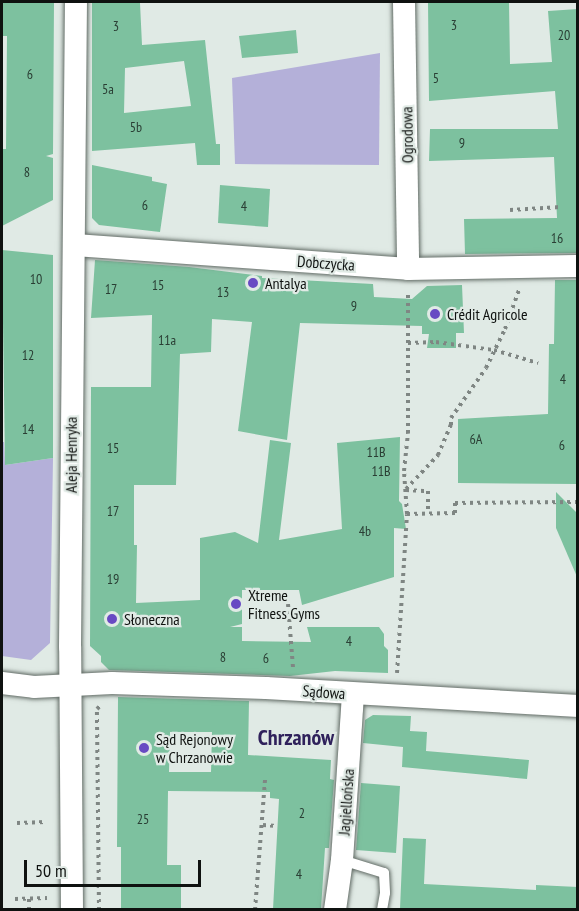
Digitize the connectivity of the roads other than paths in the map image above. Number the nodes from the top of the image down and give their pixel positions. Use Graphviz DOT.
graph roads {
  1 [pos="76,2"];
  2 [pos="404,2"];
  3 [pos="75,245"];
  4 [pos="578,266"];
  5 [pos="408,269"];
  6 [pos="2,682"];
  7 [pos="71,685"];
  8 [pos="352,694"];
  9 [pos="578,706"];
  10 [pos="342,860"];
  11 [pos="72,909"];
  12 [pos="335,909"];
  13 [pos="382,909"];
  1 -- 3 [label="street, Aleja Henryka"];
  2 -- 5 [label="street, Ogrodowa"];
  3 -- 5 [label="street, Dobczycka"];
  3 -- 7 [label="street, Aleja Henryka"];
  4 -- 5 [label="street, Dobczycka"];
  6 -- 7 [label="street, Sądowa"];
  7 -- 8 [label="street, Sądowa"];
  7 -- 11 [label="street, Aleja Henryka"];
  8 -- 9 [label="street, Sądowa"];
  8 -- 10 [label="street, Jagiellońska"];
  10 -- 12 [label="street, Jagiellońska"];
  10 -- 13 [label="lane"];
}
